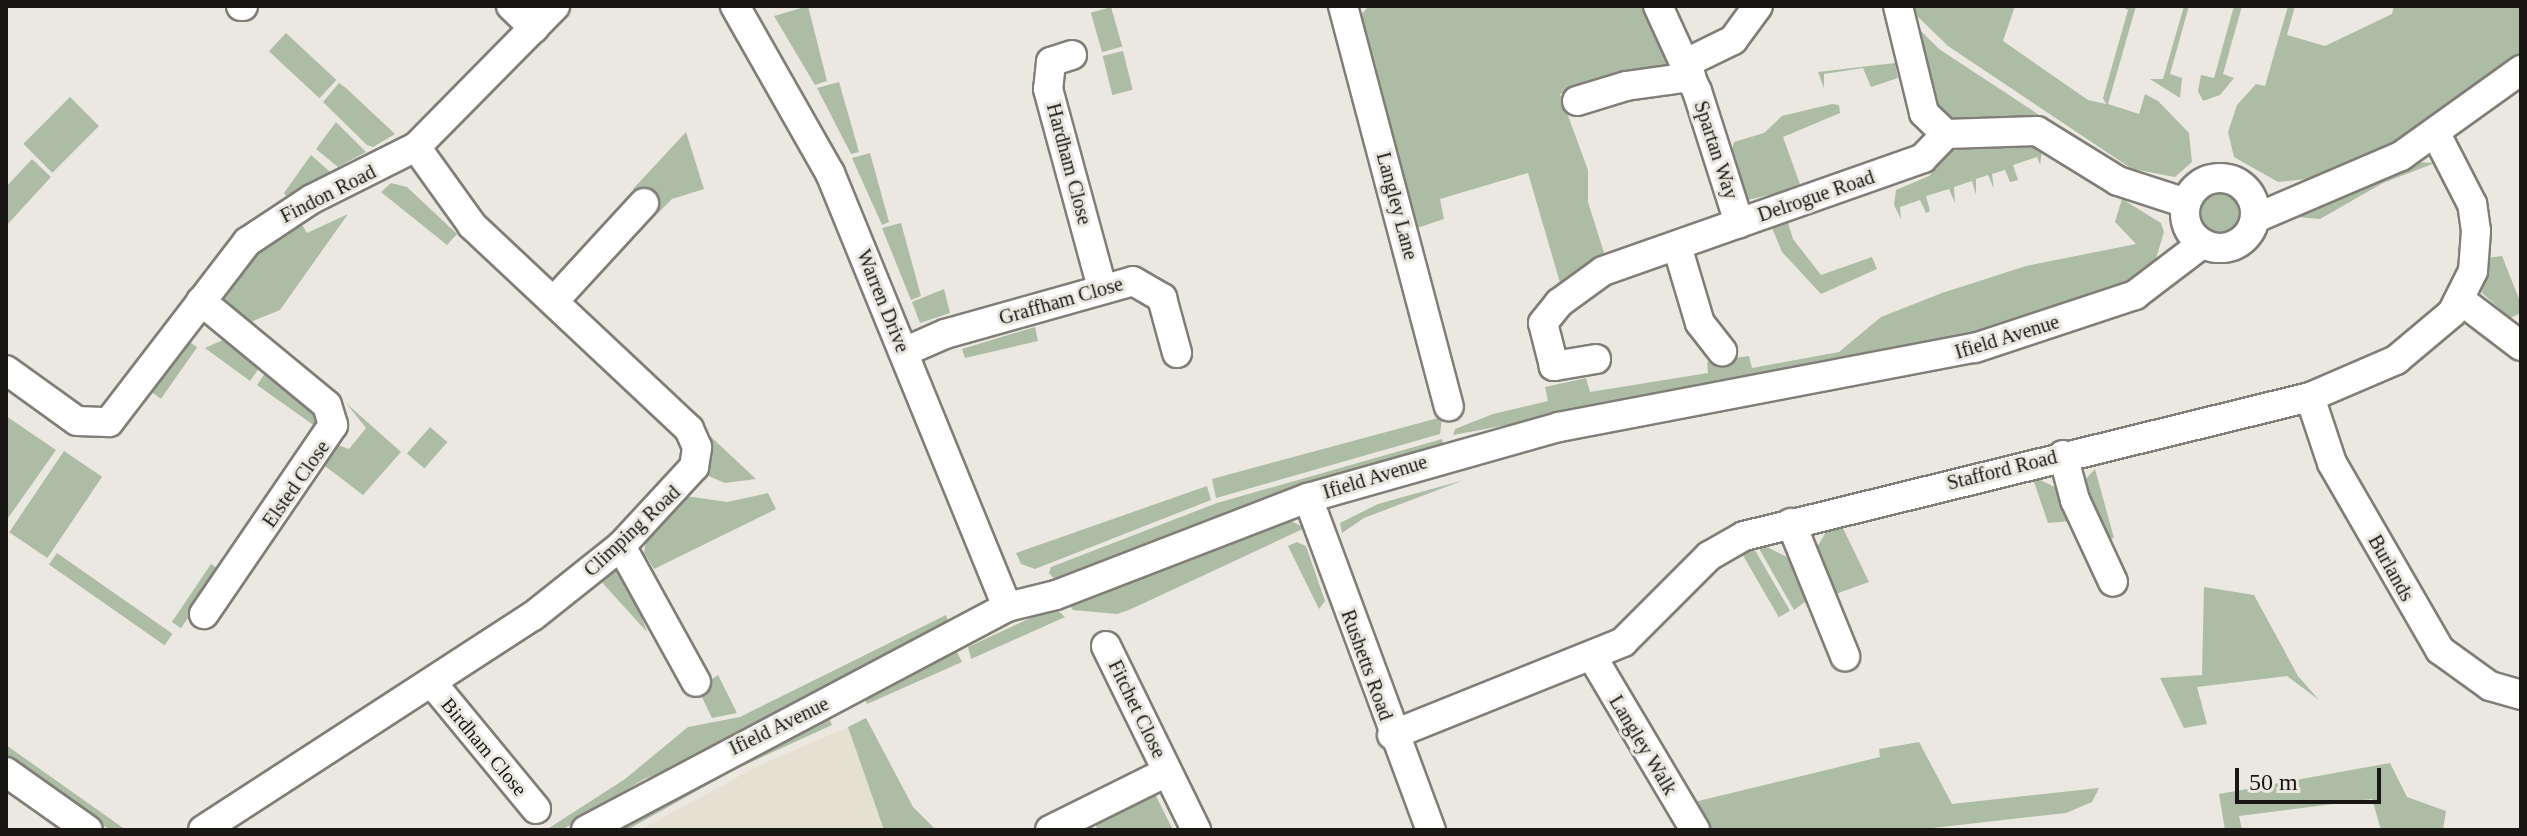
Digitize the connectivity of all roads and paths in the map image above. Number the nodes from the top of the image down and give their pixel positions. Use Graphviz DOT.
graph roads {
  1 [pos="511,6"];
  2 [pos="555,6"];
  3 [pos="735,6"];
  4 [pos="1343,6"];
  5 [pos="1658,6"];
  6 [pos="1758,6"];
  7 [pos="1898,6"];
  8 [pos="534,28"];
  9 [pos="1072,55"];
  10 [pos="1688,70"];
  11 [pos="2521,70"];
  12 [pos="1577,101"];
  13 [pos="1946,134"];
  14 [pos="2436,134"];
  15 [pos="416,147"];
  16 [pos="2244,186"];
  17 [pos="2334,187"];
  18 [pos="644,203"];
  19 [pos="2186,203"];
  20 [pos="2256,218"];
  21 [pos="1739,223"];
  22 [pos="2202,244"];
  23 [pos="1677,246"];
  24 [pos="1102,288"];
  25 [pos="201,301"];
  26 [pos="554,301"];
  27 [pos="2462,301"];
  28 [pos="2521,346"];
  29 [pos="1722,351"];
  30 [pos="904,352"];
  31 [pos="1177,353"];
  32 [pos="1596,359"];
  33 [pos="6,370"];
  34 [pos="2310,397"];
  35 [pos="1449,406"];
  36 [pos="2063,455"];
  37 [pos="1308,498"];
  38 [pos="1791,523"];
  39 [pos="621,546"];
  40 [pos="2113,582"];
  41 [pos="1007,607"];
  42 [pos="204,614"];
  43 [pos="1106,646"];
  44 [pos="1845,656"];
  45 [pos="1593,658"];
  46 [pos="696,682"];
  47 [pos="433,684"];
  48 [pos="2521,695"];
  49 [pos="1392,735"];
  50 [pos="6,772"];
  51 [pos="1167,772"];
  52 [pos="536,809"];
  53 [pos="88,830"];
  54 [pos="203,830"];
  55 [pos="586,830"];
  56 [pos="1050,830"];
  57 [pos="1196,830"];
  58 [pos="1431,830"];
  59 [pos="1695,830"];
  1 -- 8 [label="street"];
  2 -- 8 [label="street, Findon Road"];
  3 -- 30 [label="street, Warren Drive"];
  4 -- 35 [label="street, Langley Lane"];
  5 -- 10 [label="street, Spartan Way"];
  6 -- 10 [label="street"];
  7 -- 13 [label="street"];
  8 -- 15 [label="street, Findon Road"];
  9 -- 24 [label="street, Hardham Close"];
  10 -- 12 [label="street, Spartan Way"];
  10 -- 21 [label="street, Spartan Way"];
  11 -- 14 [label="street"];
  13 -- 19 [label="street"];
  13 -- 21 [label="street, Delrogue Road"];
  14 -- 17 [label="street"];
  14 -- 27 [label="street, Stafford Road"];
  15 -- 25 [label="street, Findon Road"];
  15 -- 26 [label="street, Climping Road"];
  16 -- 17 [label="street"];
  16 -- 19 [label="street"];
  16 -- 20 [label="street"];
  17 -- 20 [label="street"];
  18 -- 26 [label="street"];
  19 -- 22 [label="street"];
  20 -- 22 [label="street"];
  21 -- 23 [label="street, Delrogue Road"];
  22 -- 37 [label="street, Ifield Avenue"];
  23 -- 29 [label="street"];
  23 -- 32 [label="street, Delrogue Road"];
  24 -- 30 [label="street, Graffham Close"];
  24 -- 31 [label="street, Graffham Close"];
  25 -- 33 [label="street, Findon Road"];
  25 -- 42 [label="street, Elsted Close"];
  26 -- 39 [label="street, Climping Road"];
  27 -- 28 [label="street"];
  27 -- 34 [label="street, Stafford Road"];
  30 -- 41 [label="street, Warren Drive"];
  34 -- 36 [label="street, Stafford Road"];
  34 -- 48 [label="street, Burlands"];
  36 -- 38 [label="street, Stafford Road"];
  36 -- 40 [label="street"];
  37 -- 41 [label="street, Ifield Avenue"];
  37 -- 49 [label="street, Rushetts Road"];
  38 -- 44 [label="street"];
  38 -- 45 [label="street, Stafford Road"];
  39 -- 46 [label="street"];
  39 -- 47 [label="street, Climping Road"];
  41 -- 55 [label="street, Ifield Avenue"];
  43 -- 51 [label="street, Fitchet Close"];
  45 -- 49 [label="street, Stafford Road"];
  45 -- 59 [label="street, Langley Walk"];
  47 -- 52 [label="street, Birdham Close"];
  47 -- 54 [label="street, Climping Road"];
  49 -- 58 [label="street, Rushetts Road"];
  50 -- 53 [label="street"];
  51 -- 56 [label="street, Fitchet Close"];
  51 -- 57 [label="street, Fitchet Close"];
}
